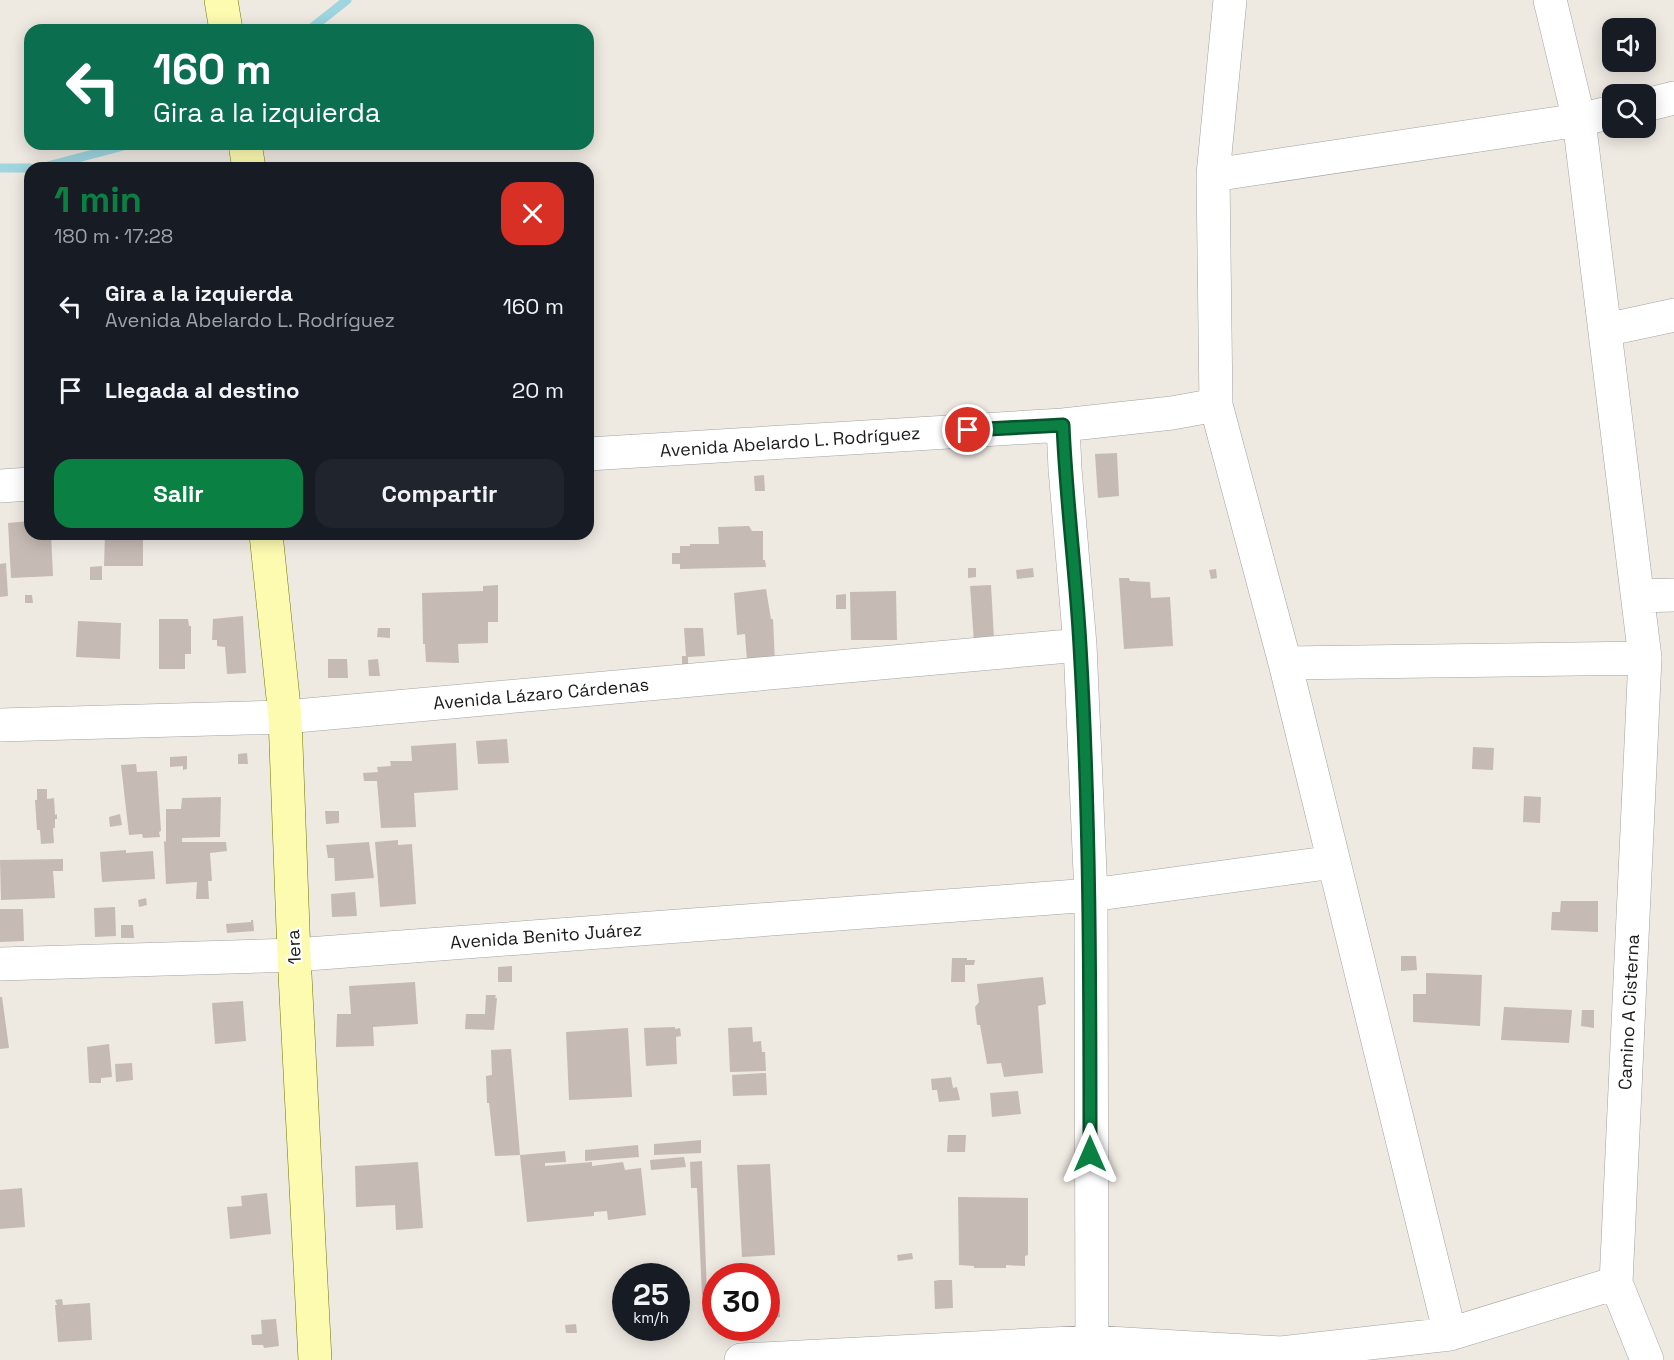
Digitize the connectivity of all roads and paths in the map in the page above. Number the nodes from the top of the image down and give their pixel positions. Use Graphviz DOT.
graph roads {
  1 [pos="221,0"];
  2 [pos="1230,0"];
  3 [pos="1550,0"];
  4 [pos="225,24"];
  5 [pos="1674,99"];
  6 [pos="1656,103"];
  7 [pos="1602,114"];
  8 [pos="1579,120"];
  9 [pos="1213,175"];
  10 [pos="1674,315"];
  11 [pos="1605,330"];
  12 [pos="1216,405"];
  13 [pos="1063,425"];
  14 [pos="594,454"];
  15 [pos="24,484"];
  16 [pos="0,486"];
  17 [pos="267,540"];
  18 [pos="1674,595"];
  19 [pos="1638,596"];
  20 [pos="1080,645"];
  21 [pos="1645,658"];
  22 [pos="1285,663"];
  23 [pos="285,717"];
  24 [pos="0,725"];
  25 [pos="1334,862"];
  26 [pos="1090,895"];
  27 [pos="294,956"];
  28 [pos="0,964"];
  29 [pos="1616,1283"];
  30 [pos="1450,1334"];
  31 [pos="1091,1351"];
  32 [pos="315,1360"];
  33 [pos="741,1360"];
  34 [pos="1647,1360"];
  1 -- 4 [label="main road"];
  2 -- 9 [label="street"];
  3 -- 8 [label="street, Camino A Cisterna"];
  5 -- 6 [label="street"];
  7 -- 8 [label="street"];
  8 -- 9 [label="street"];
  8 -- 11 [label="street, Camino A Cisterna"];
  9 -- 12 [label="street"];
  10 -- 11 [label="street"];
  11 -- 19 [label="street, Camino A Cisterna"];
  12 -- 13 [label="street, Avenida Abelardo L. Rodríguez"];
  12 -- 22 [label="street"];
  13 -- 14 [label="street, Avenida Abelardo L. Rodríguez"];
  13 -- 20 [label="street"];
  15 -- 16 [label="street"];
  17 -- 23 [label="main road, 1era"];
  18 -- 19 [label="street"];
  19 -- 21 [label="street, Camino A Cisterna"];
  20 -- 23 [label="street, Avenida Lázaro Cárdenas"];
  20 -- 26 [label="street"];
  21 -- 22 [label="street"];
  21 -- 29 [label="street, Camino A Cisterna"];
  22 -- 25 [label="street"];
  23 -- 24 [label="street, Avenida Lázaro Cárdenas"];
  23 -- 27 [label="main road, 1era"];
  25 -- 26 [label="street, Avenida Benito Juárez"];
  25 -- 30 [label="street"];
  26 -- 27 [label="street, Avenida Benito Juárez"];
  26 -- 31 [label="street"];
  27 -- 28 [label="street, Avenida Benito Juárez"];
  27 -- 32 [label="main road, 1era"];
  29 -- 30 [label="street"];
  29 -- 34 [label="street, Camino A Cisterna"];
  30 -- 31 [label="street"];
  31 -- 33 [label="street"];
}
